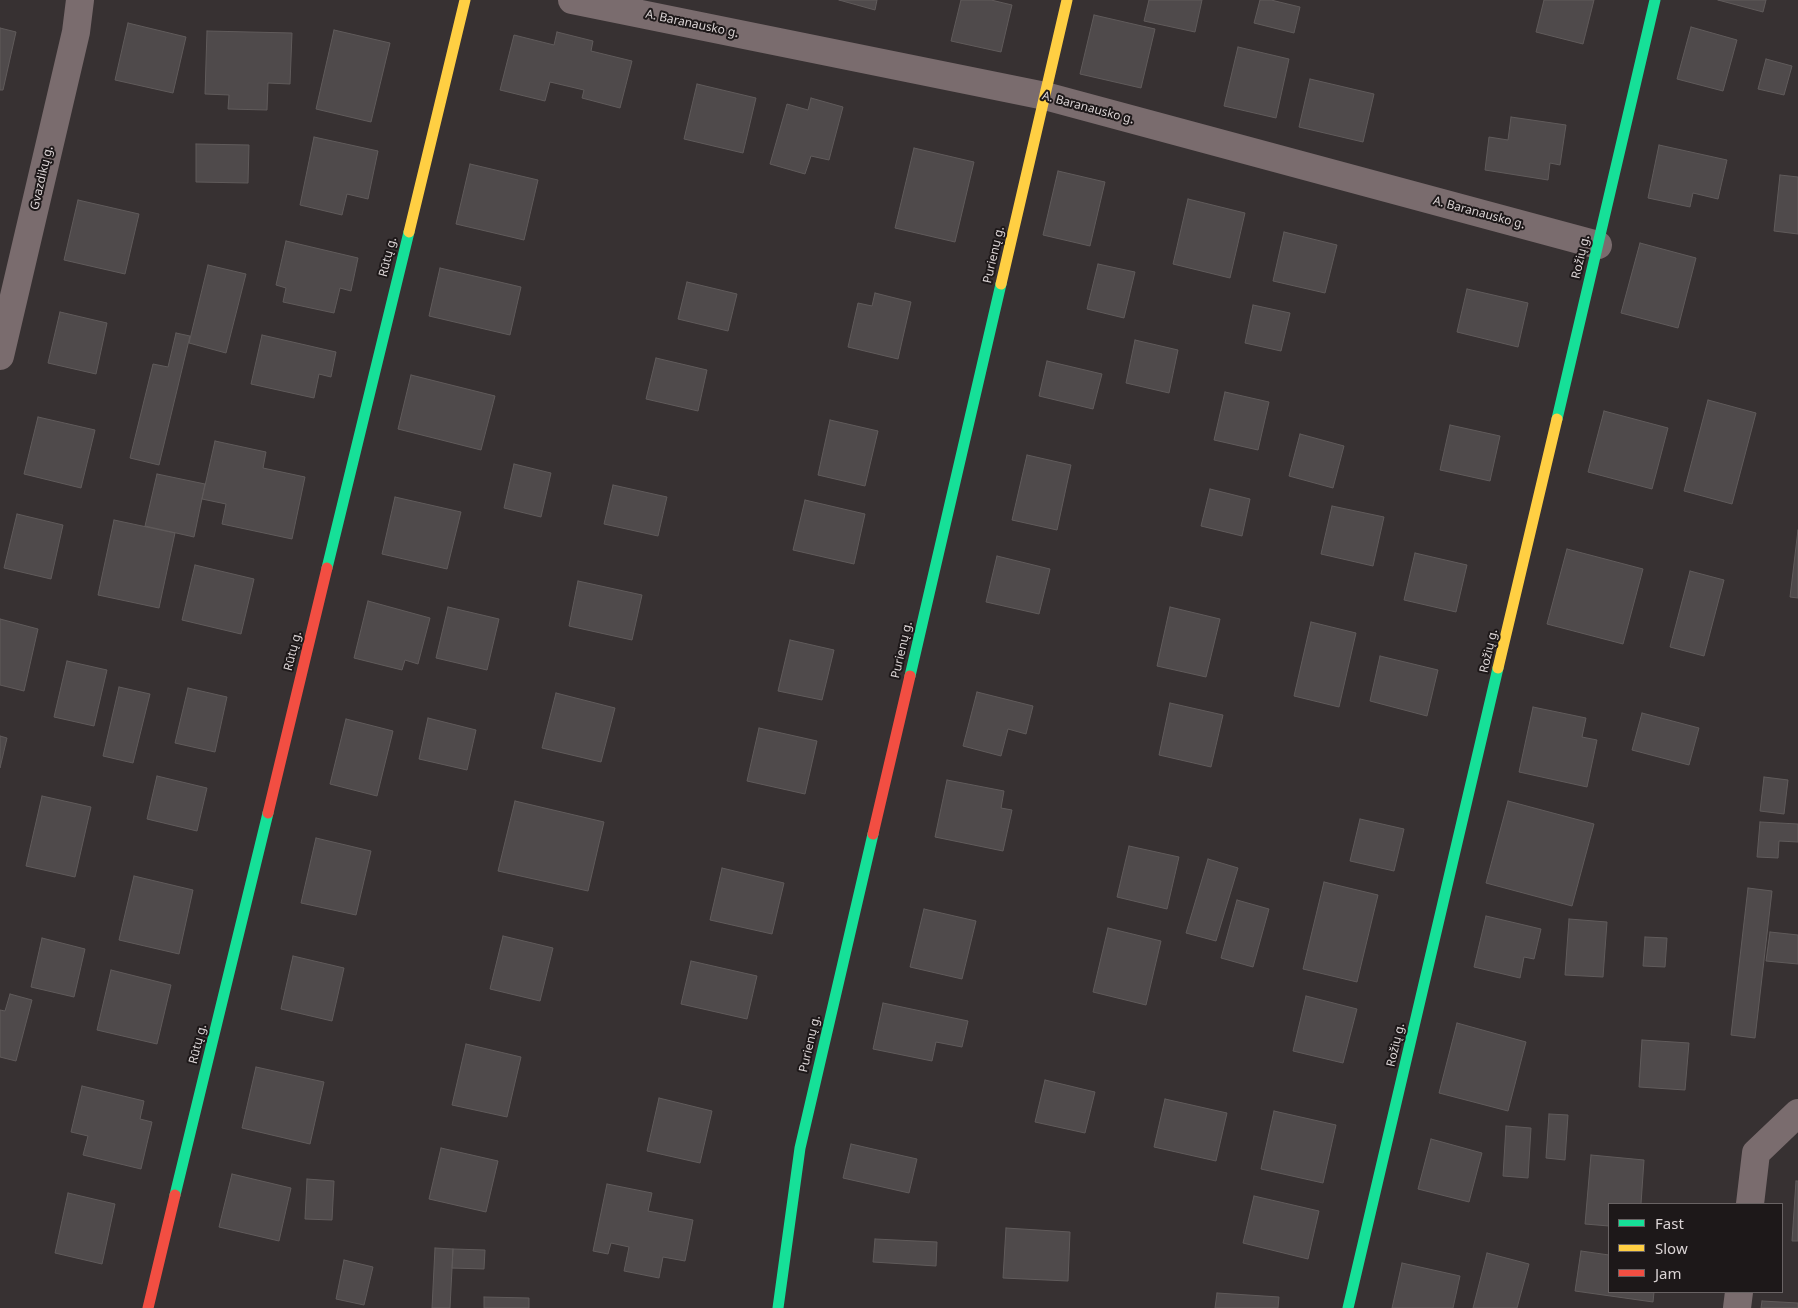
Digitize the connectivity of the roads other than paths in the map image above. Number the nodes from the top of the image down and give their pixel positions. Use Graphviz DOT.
graph roads {
  1 [pos="80,0"];
  2 [pos="464,0"];
  3 [pos="572,0"];
  4 [pos="1067,0"];
  5 [pos="1655,0"];
  6 [pos="1045,96"];
  7 [pos="1598,245"];
  8 [pos="0,356"];
  9 [pos="1798,1113"];
  10 [pos="1750,1203"];
  11 [pos="1739,1293"];
  12 [pos="148,1308"];
  13 [pos="778,1308"];
  14 [pos="1348,1308"];
  15 [pos="1737,1308"];
  1 -- 8 [label="street, Gvazdikų g."];
  2 -- 12 [label="street, Rūtų g."];
  3 -- 6 [label="street, A. Baranausko g."];
  4 -- 6 [label="street, Purienų g."];
  5 -- 7 [label="street, Rožių g."];
  6 -- 7 [label="street, A. Baranausko g."];
  6 -- 13 [label="street, Purienų g."];
  7 -- 14 [label="street, Rožių g."];
  9 -- 10 [label="street"];
  11 -- 15 [label="street"];
}
